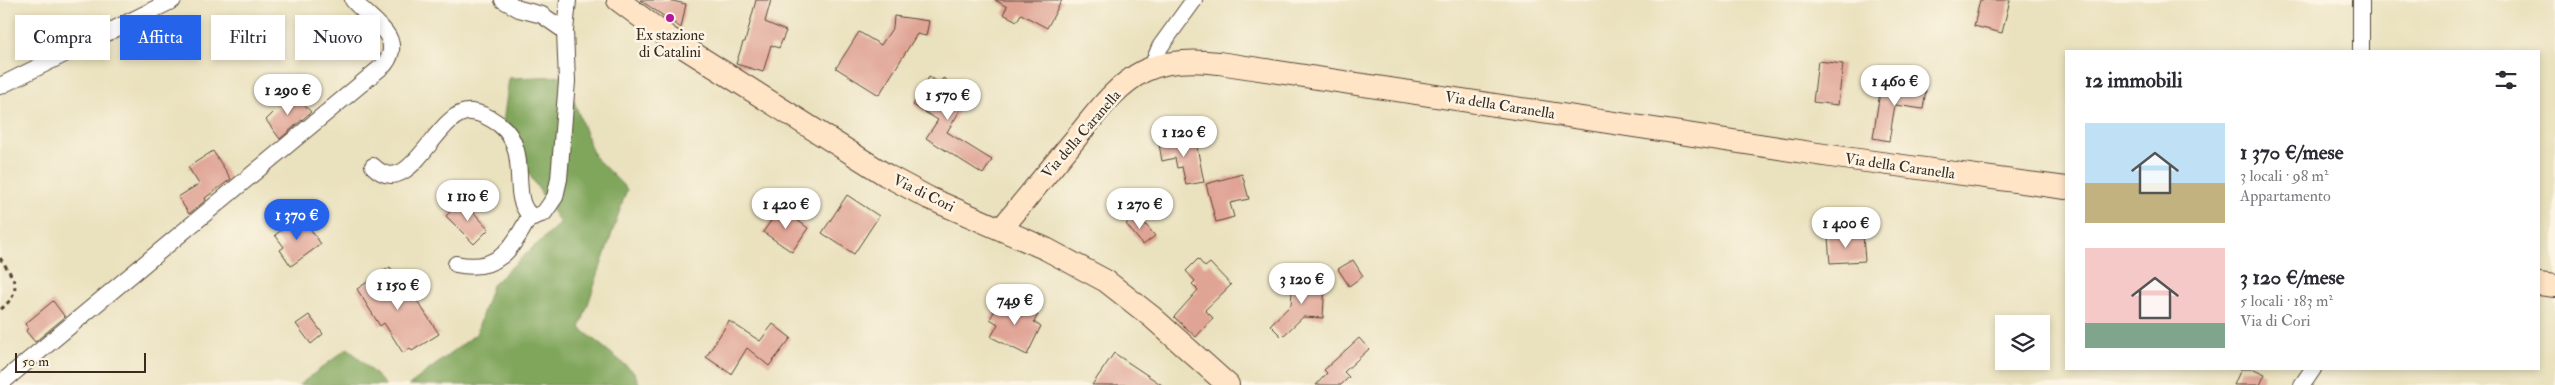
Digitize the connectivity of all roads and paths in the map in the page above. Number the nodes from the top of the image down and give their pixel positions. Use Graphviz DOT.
graph roads {
  1 [pos="173,0"];
  2 [pos="353,0"];
  3 [pos="503,0"];
  4 [pos="568,0"];
  5 [pos="618,0"];
  6 [pos="1194,0"];
  7 [pos="2361,0"];
  8 [pos="565,32"];
  9 [pos="2361,50"];
  10 [pos="1151,69"];
  11 [pos="0,86"];
  12 [pos="373,166"];
  13 [pos="2065,188"];
  14 [pos="530,215"];
  15 [pos="1002,228"];
  16 [pos="0,258"];
  17 [pos="456,264"];
  18 [pos="2540,284"];
  19 [pos="2555,286"];
  20 [pos="0,310"];
  21 [pos="2312,370"];
  22 [pos="0,384"];
  23 [pos="1228,385"];
  24 [pos="2302,385"];
  1 -- 11 [label="street"];
  2 -- 22 [label="street"];
  3 -- 8 [label="street"];
  4 -- 8 [label="street"];
  5 -- 15 [label="main road, Via di Cori"];
  6 -- 10 [label="street"];
  7 -- 9 [label="street"];
  8 -- 14 [label="street"];
  10 -- 13 [label="main road, Via della Caranella"];
  10 -- 15 [label="main road, Via della Caranella"];
  12 -- 14 [label="street"];
  14 -- 17 [label="street"];
  15 -- 23 [label="main road, Via di Cori"];
  16 -- 20 [label="path"];
  18 -- 19 [label="main road"];
  21 -- 24 [label="street"];
}
